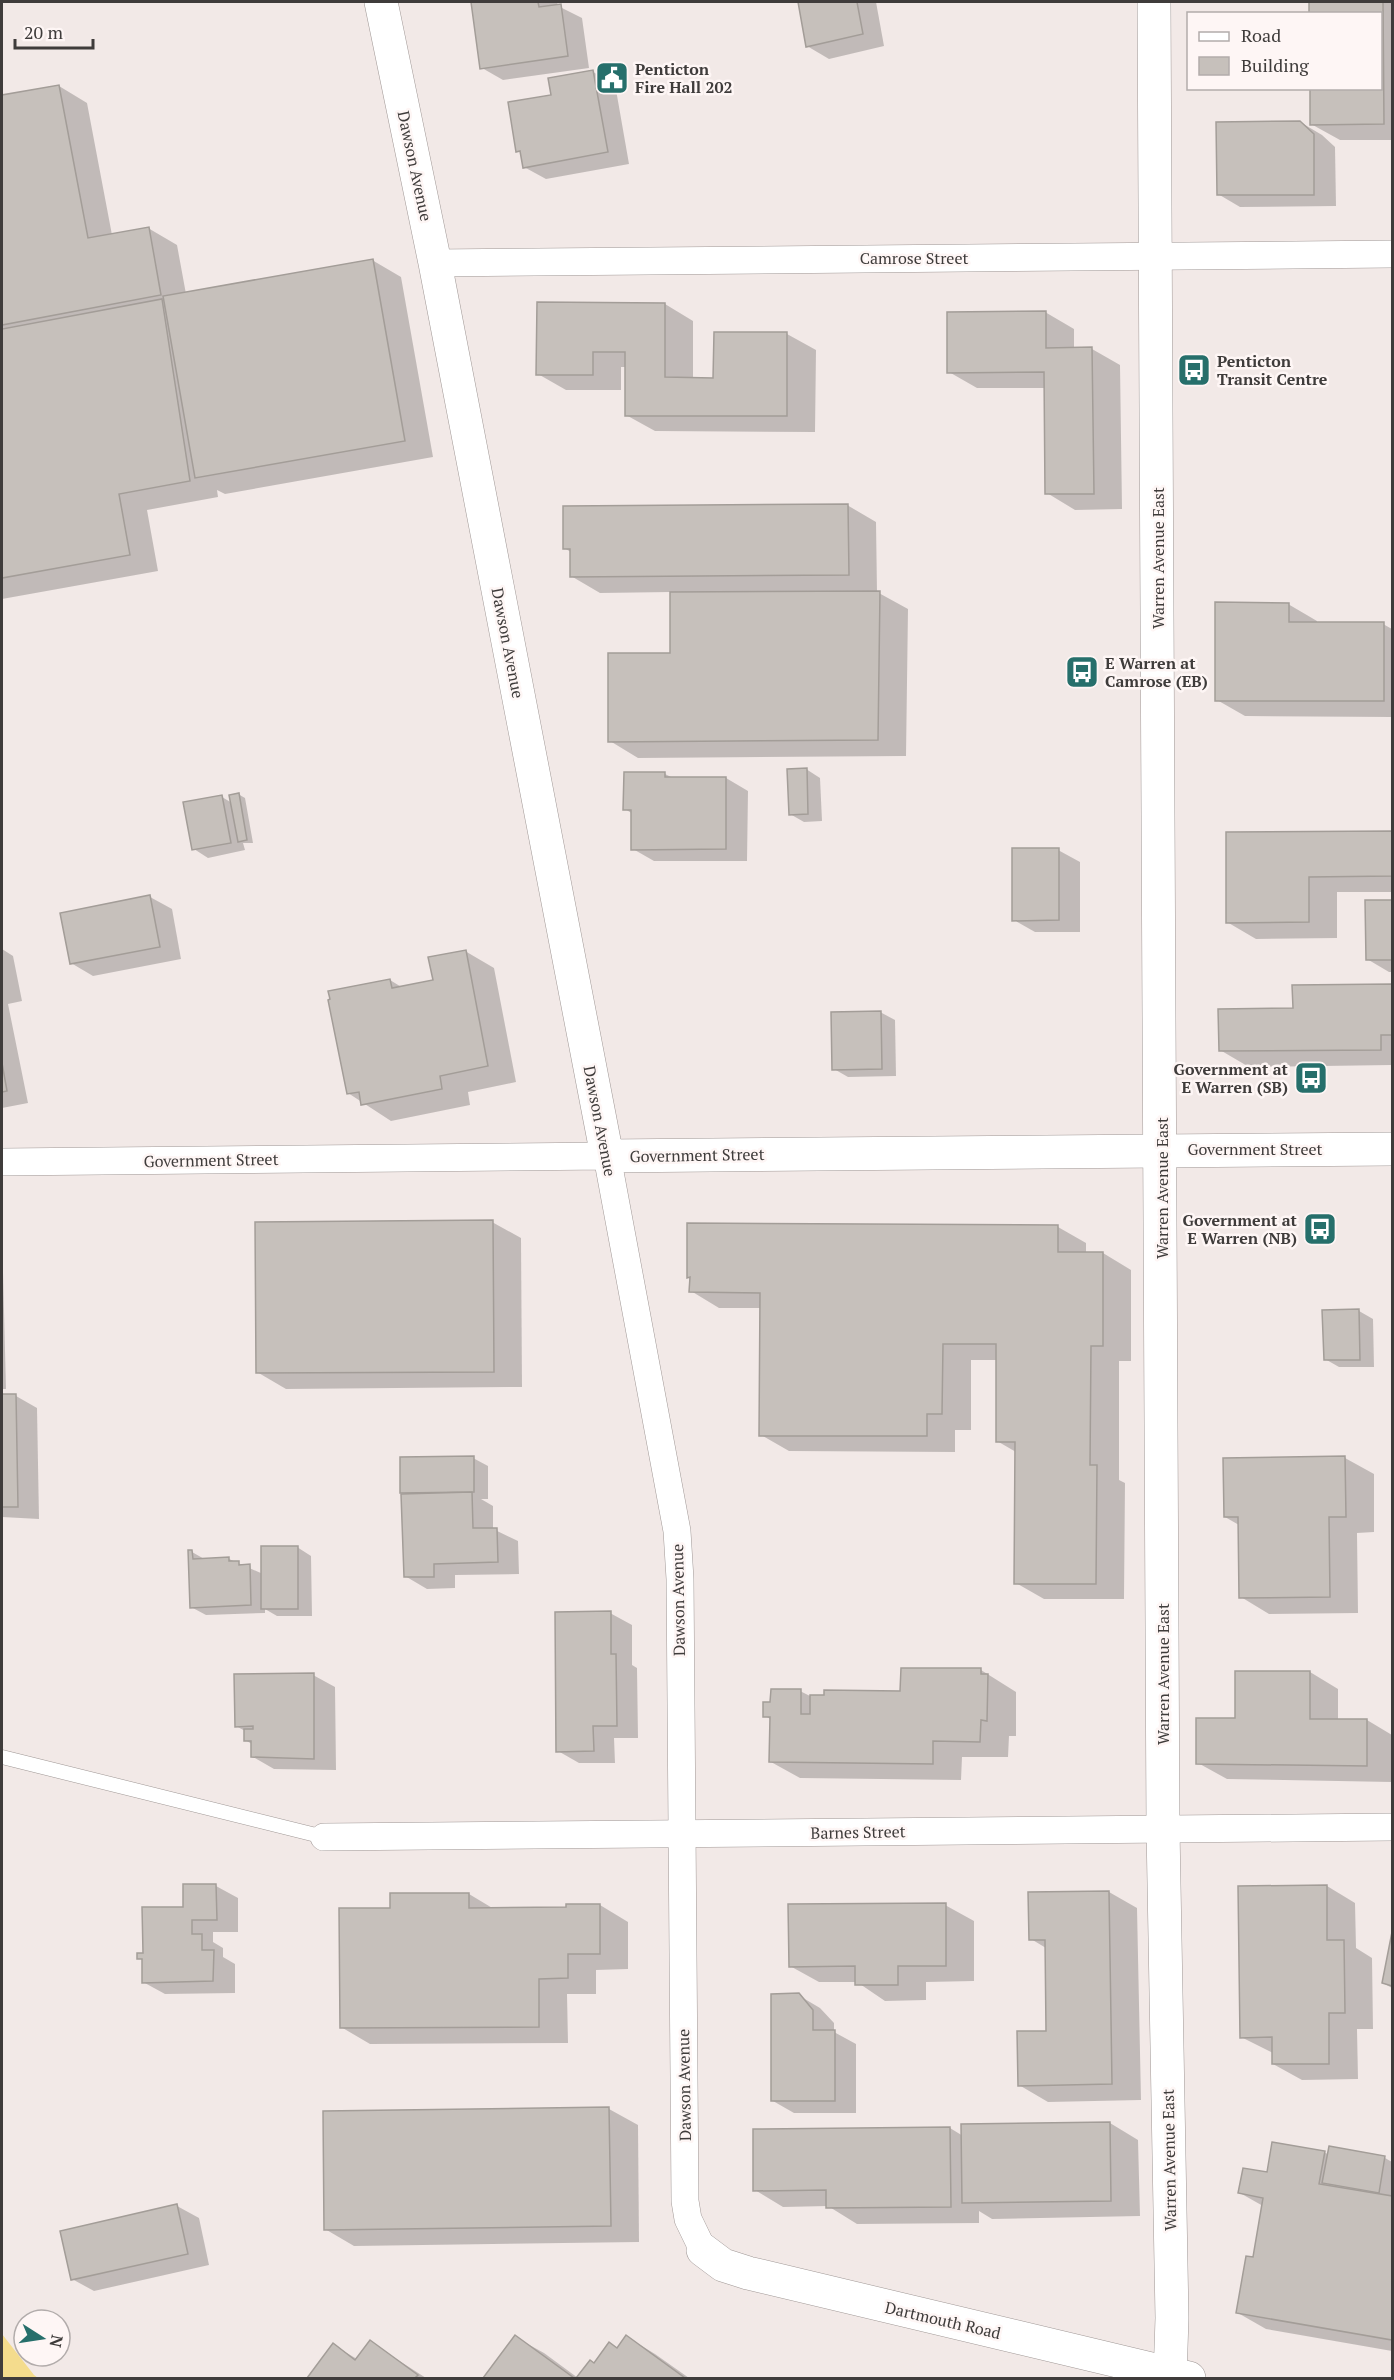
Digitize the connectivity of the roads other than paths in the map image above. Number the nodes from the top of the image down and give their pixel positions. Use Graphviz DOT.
graph roads {
  1 [pos="381,2"];
  2 [pos="1154,2"];
  3 [pos="1392,254"];
  4 [pos="1157,256"];
  5 [pos="435,263"];
  6 [pos="1392,1149"];
  7 [pos="1162,1150"];
  8 [pos="607,1156"];
  9 [pos="2,1162"];
  10 [pos="2,1757"];
  11 [pos="1392,1827"];
  12 [pos="1163,1829"];
  13 [pos="681,1834"];
  14 [pos="324,1837"];
  15 [pos="703,2250"];
  16 [pos="1176,2377"];
  1 -- 5 [label="street, Dawson Avenue"];
  2 -- 4 [label="street, Warren Avenue East"];
  3 -- 4 [label="street, Camrose Street"];
  4 -- 5 [label="street, Camrose Street"];
  4 -- 7 [label="street, Warren Avenue East"];
  5 -- 8 [label="street, Dawson Avenue"];
  6 -- 7 [label="street, Government Street"];
  7 -- 8 [label="street, Government Street"];
  7 -- 12 [label="street, Warren Avenue East"];
  8 -- 9 [label="street, Government Street"];
  8 -- 13 [label="street, Dawson Avenue"];
  10 -- 14 [label="lane"];
  11 -- 12 [label="street, Barnes Street"];
  12 -- 13 [label="street, Barnes Street"];
  12 -- 16 [label="street, Warren Avenue East"];
  13 -- 14 [label="street, Barnes Street"];
  13 -- 15 [label="street, Dawson Avenue"];
  15 -- 16 [label="street, Dartmouth Road"];
}
